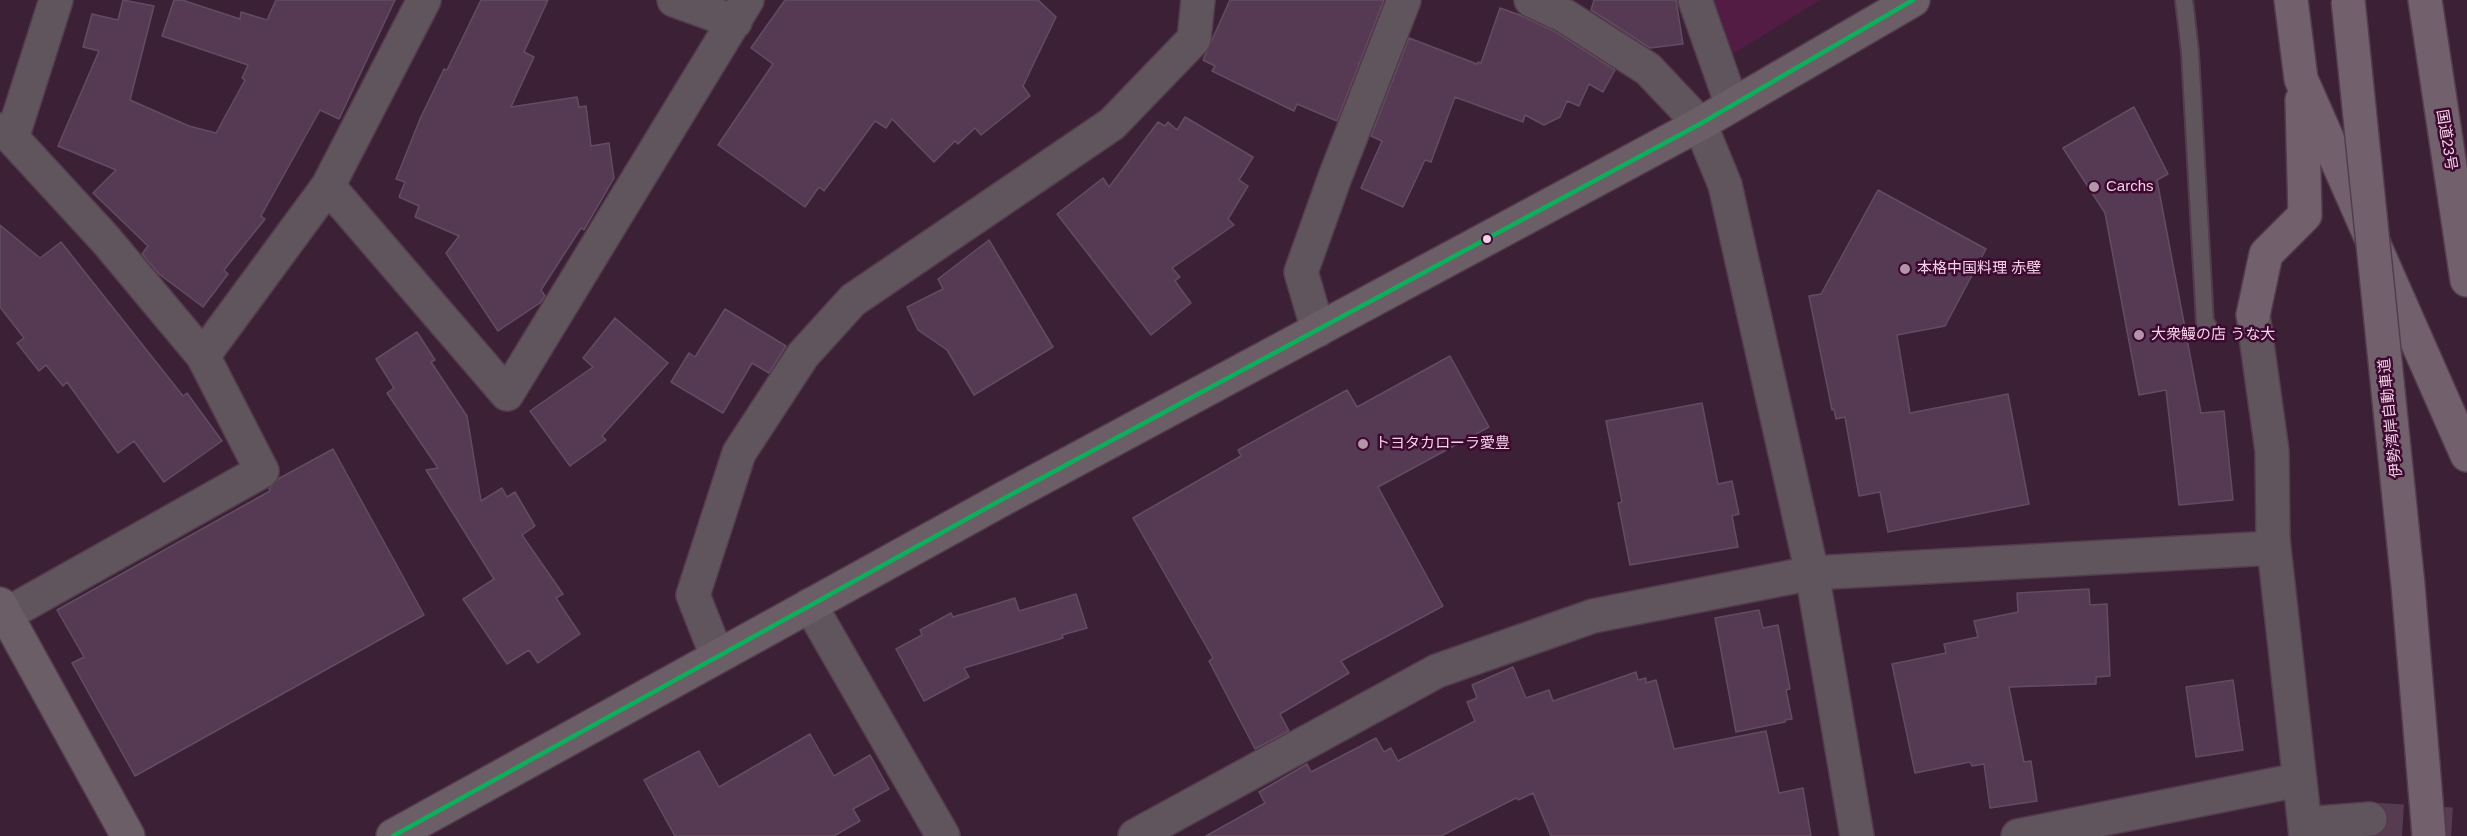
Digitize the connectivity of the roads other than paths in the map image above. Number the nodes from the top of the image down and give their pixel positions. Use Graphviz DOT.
graph roads {
  1 [pos="56,0"];
  2 [pos="424,0"];
  3 [pos="674,0"];
  4 [pos="1198,0"];
  5 [pos="1404,0"];
  6 [pos="1531,0"];
  7 [pos="1695,0"];
  8 [pos="1913,0"];
  9 [pos="2184,0"];
  10 [pos="2291,0"];
  11 [pos="2348,0"];
  12 [pos="2425,0"];
  13 [pos="2445,0"];
  14 [pos="741,11"];
  15 [pos="2301,80"];
  16 [pos="1732,105"];
  17 [pos="1700,124"];
  18 [pos="6,134"];
  19 [pos="328,186"];
  20 [pos="2467,243"];
  21 [pos="2467,280"];
  22 [pos="2253,315"];
  23 [pos="2208,326"];
  24 [pos="1318,330"];
  25 [pos="203,356"];
  26 [pos="2467,455"];
  27 [pos="2274,548"];
  28 [pos="1812,573"];
  29 [pos="810,605"];
  30 [pos="2,612"];
  31 [pos="717,656"];
  32 [pos="2298,780"];
  33 [pos="2370,819"];
  34 [pos="2306,830"];
  35 [pos="128,836"];
  36 [pos="393,836"];
  37 [pos="943,836"];
  38 [pos="1135,836"];
  39 [pos="1857,836"];
  40 [pos="2018,836"];
  41 [pos="2429,836"];
  1 -- 18 [label="street"];
  2 -- 19 [label="street"];
  3 -- 14 [label="street"];
  4 -- 31 [label="street"];
  5 -- 24 [label="street"];
  6 -- 17 [label="street"];
  7 -- 16 [label="street"];
  8 -- 16 [label="main road"];
  9 -- 23 [label="lane"];
  10 -- 15 [label="highway"];
  11 -- 41 [label="highway, 伊勢湾岸自動車道, bridge"];
  12 -- 21 [label="highway, 国道23号"];
  13 -- 20 [label="highway"];
  14 -- 19 [label="street"];
  15 -- 22 [label="highway"];
  15 -- 26 [label="highway"];
  16 -- 17 [label="main road"];
  17 -- 24 [label="main road"];
  17 -- 28 [label="street"];
  18 -- 25 [label="street"];
  19 -- 25 [label="street"];
  22 -- 27 [label="street"];
  24 -- 29 [label="main road"];
  25 -- 30 [label="street"];
  27 -- 28 [label="street"];
  27 -- 32 [label="street"];
  28 -- 38 [label="street"];
  28 -- 39 [label="street"];
  29 -- 31 [label="main road"];
  29 -- 37 [label="street"];
  30 -- 35 [label="main road"];
  31 -- 36 [label="main road"];
  32 -- 34 [label="street"];
  32 -- 40 [label="street"];
  33 -- 34 [label="street"];
}
